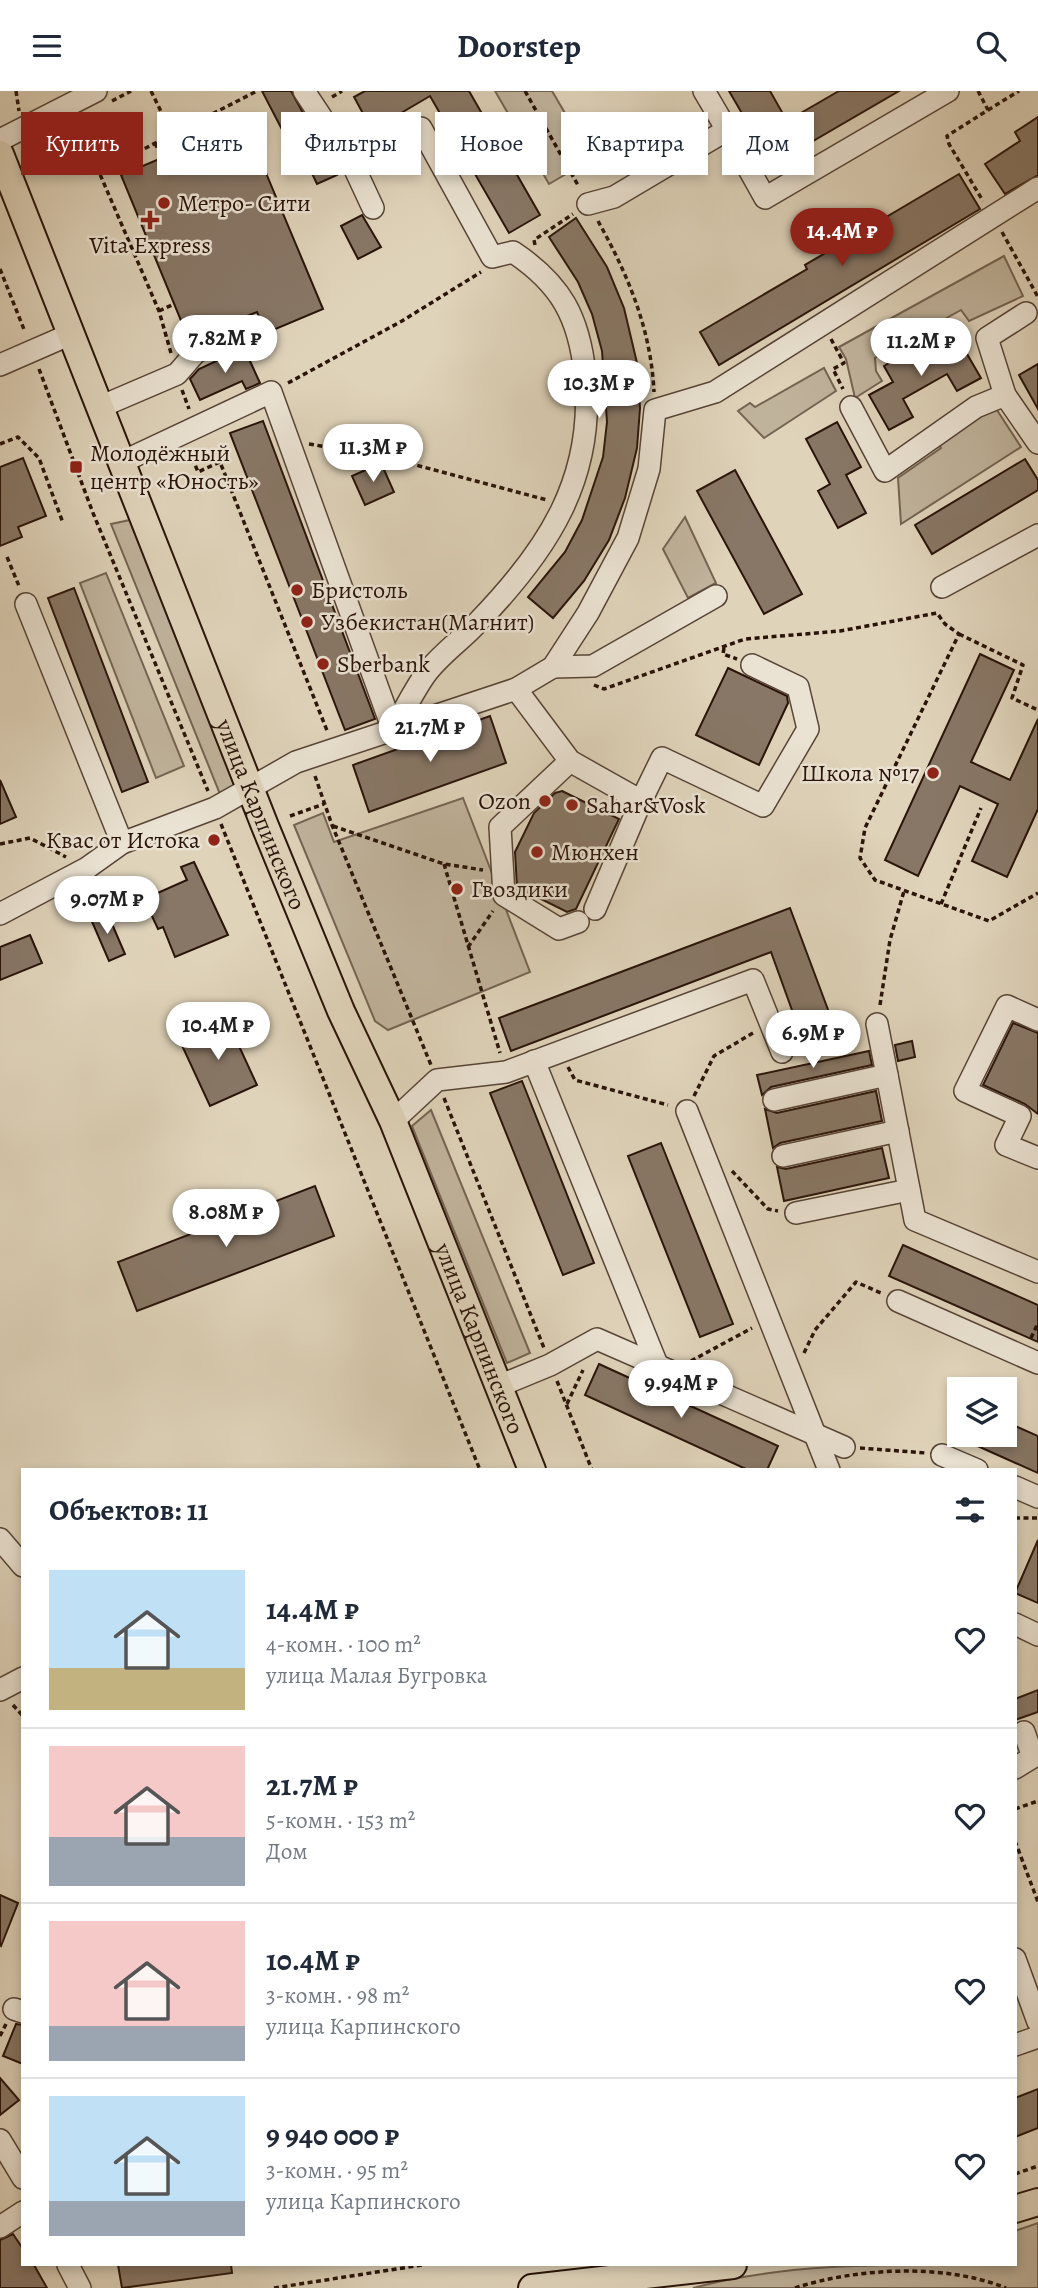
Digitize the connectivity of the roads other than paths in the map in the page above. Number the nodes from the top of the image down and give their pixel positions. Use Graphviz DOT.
graph roads {
  1 [pos="96,91"];
  2 [pos="304,91"];
  3 [pos="705,91"];
  4 [pos="948,91"];
  5 [pos="318,112"];
  6 [pos="722,121"];
  7 [pos="421,128"];
  8 [pos="722,133"];
  9 [pos="0,140"];
  10 [pos="0,154"];
  11 [pos="814,169"];
  12 [pos="358,175"];
  13 [pos="752,175"];
  14 [pos="804,175"];
  15 [pos="1038,188"];
  16 [pos="588,204"];
  17 [pos="373,208"];
  18 [pos="1032,305"];
  19 [pos="251,328"];
  20 [pos="71,334"];
  21 [pos="0,365"];
  22 [pos="1005,395"];
  23 [pos="100,407"];
  24 [pos="851,407"];
  25 [pos="1038,443"];
  26 [pos="122,462"];
  27 [pos="1038,535"];
  28 [pos="942,587"];
  29 [pos="716,596"];
  30 [pos="26,604"];
  31 [pos="752,665"];
  32 [pos="553,667"];
  33 [pos="516,689"];
  34 [pos="393,730"];
  35 [pos="570,761"];
  36 [pos="251,790"];
  37 [pos="641,801"];
  38 [pos="122,843"];
  39 [pos="595,909"];
  40 [pos="0,914"];
  41 [pos="578,922"];
  42 [pos="1038,1020"];
  43 [pos="877,1024"];
  44 [pos="782,1052"];
  45 [pos="534,1061"];
  46 [pos="887,1075"];
  47 [pos="774,1100"];
  48 [pos="687,1111"];
  49 [pos="393,1121"];
  50 [pos="898,1131"];
  51 [pos="783,1156"];
  52 [pos="1038,1158"];
  53 [pos="909,1190"];
  54 [pos="796,1213"];
  55 [pos="1038,1272"];
  56 [pos="898,1301"];
  57 [pos="1038,1363"];
  58 [pos="663,1370"];
  59 [pos="499,1386"];
  60 [pos="814,1431"];
  61 [pos="844,1447"];
  62 [pos="942,1455"];
  63 [pos="529,1468"];
  64 [pos="828,1468"];
  65 [pos="972,1468"];
  66 [pos="1017,1488"];
  67 [pos="1038,1497"];
  68 [pos="0,1539"];
  69 [pos="21,1564"];
  70 [pos="1017,1625"];
  71 [pos="1038,1635"];
  72 [pos="21,1679"];
  73 [pos="0,1690"];
  74 [pos="1024,1732"];
  75 [pos="1017,1767"];
  76 [pos="1017,1964"];
  77 [pos="1038,2022"];
  78 [pos="1038,2037"];
  79 [pos="1017,2044"];
  80 [pos="0,2140"];
  81 [pos="21,2175"];
  82 [pos="1038,2202"];
  83 [pos="1017,2208"];
  84 [pos="21,2213"];
  85 [pos="0,2227"];
  86 [pos="68,2266"];
  87 [pos="726,2266"];
  88 [pos="679,2273"];
  89 [pos="79,2288"];
  90 [pos="532,2288"];
  91 [pos="656,2288"];
  1 -- 9 [label="street"];
  2 -- 5 [label="street"];
  3 -- 6 [label="street"];
  4 -- 11 [label="street"];
  7 -- 34 [label="street"];
  8 -- 16 [label="street"];
  10 -- 20 [label="main road, улица Карпинского"];
  12 -- 17 [label="street"];
  13 -- 14 [label="street"];
  15 -- 32 [label="street"];
  18 -- 22 [label="street"];
  19 -- 23 [label="street"];
  20 -- 21 [label="street"];
  20 -- 23 [label="main road, улица Карпинского"];
  22 -- 24 [label="street"];
  22 -- 25 [label="street"];
  23 -- 26 [label="main road, улица Карпинского"];
  26 -- 34 [label="street"];
  26 -- 36 [label="main road, улица Карпинского"];
  27 -- 28 [label="street"];
  29 -- 32 [label="street"];
  30 -- 38 [label="street"];
  31 -- 37 [label="street"];
  32 -- 33 [label="street"];
  33 -- 34 [label="street"];
  33 -- 35 [label="street"];
  34 -- 36 [label="street"];
  35 -- 37 [label="street"];
  35 -- 41 [label="street"];
  36 -- 38 [label="street"];
  36 -- 49 [label="main road, улица Карпинского"];
  37 -- 39 [label="street"];
  38 -- 40 [label="street"];
  42 -- 52 [label="street"];
  43 -- 46 [label="street"];
  44 -- 45 [label="street"];
  45 -- 49 [label="street"];
  45 -- 58 [label="street"];
  46 -- 47 [label="street"];
  46 -- 50 [label="street"];
  48 -- 60 [label="street"];
  49 -- 59 [label="main road, улица Карпинского"];
  50 -- 51 [label="street"];
  50 -- 53 [label="street"];
  53 -- 54 [label="street"];
  53 -- 55 [label="street"];
  56 -- 57 [label="street"];
  58 -- 59 [label="street"];
  58 -- 60 [label="street"];
  59 -- 63 [label="main road, улица Карпинского"];
  60 -- 61 [label="street"];
  60 -- 64 [label="street"];
  62 -- 65 [label="street"];
  66 -- 67 [label="street"];
  68 -- 69 [label="street"];
  70 -- 71 [label="street"];
  72 -- 73 [label="street"];
  74 -- 75 [label="street"];
  76 -- 77 [label="street"];
  78 -- 79 [label="street"];
  80 -- 81 [label="street"];
  82 -- 83 [label="main road"];
  84 -- 85 [label="street"];
  86 -- 89 [label="street"];
  87 -- 88 [label="main road"];
  88 -- 90 [label="main road"];
  88 -- 91 [label="main road"];
}
